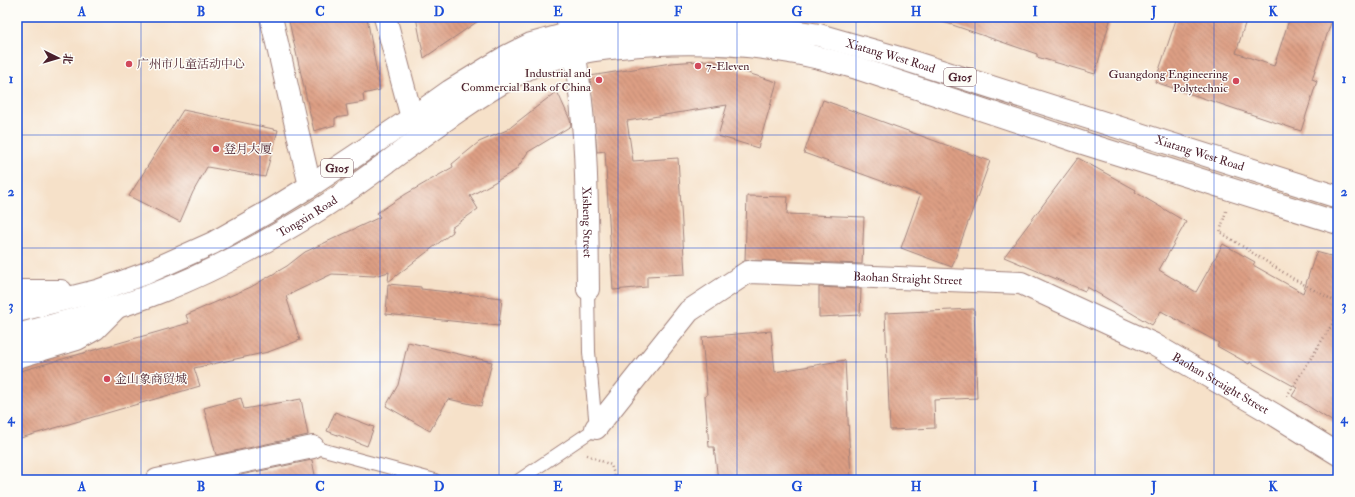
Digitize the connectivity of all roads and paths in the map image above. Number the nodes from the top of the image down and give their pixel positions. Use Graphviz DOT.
graph roads {
  1 [pos="271,17"];
  2 [pos="385,17"];
  3 [pos="571,34"];
  4 [pos="412,118"];
  5 [pos="310,186"];
  6 [pos="1232,189"];
  7 [pos="1338,197"];
  8 [pos="1338,223"];
  9 [pos="588,289"];
  10 [pos="17,291"];
  11 [pos="96,291"];
  12 [pos="1338,303"];
  13 [pos="117,307"];
  14 [pos="17,311"];
  15 [pos="1338,315"];
  16 [pos="17,335"];
  17 [pos="17,357"];
  18 [pos="1297,379"];
  19 [pos="596,428"];
  20 [pos="569,446"];
  21 [pos="312,447"];
  22 [pos="1338,454"];
  23 [pos="157,480"];
  24 [pos="435,480"];
  25 [pos="519,480"];
  26 [pos="616,480"];
  1 -- 5 [label="main road"];
  2 -- 4 [label="main road"];
  3 -- 4 [label="main road, Tongxin Road / G105"];
  3 -- 6 [label="main road, Xiatang West Road / G105"];
  3 -- 7 [label="main road, Xiatang West Road / G105"];
  3 -- 9 [label="main road, Xisheng Street"];
  3 -- 13 [label="main road, Tongxin Road / G105"];
  4 -- 5 [label="main road, Tongxin Road / G105"];
  5 -- 11 [label="main road, Tongxin Road / G105"];
  6 -- 8 [label="main road, Xiatang West Road / G105"];
  6 -- 12 [label="path"];
  9 -- 19 [label="lane, Xisheng Street"];
  10 -- 11 [label="main road"];
  11 -- 14 [label="main road, Tongxin Road / G105"];
  13 -- 16 [label="main road, Tongxin Road / G105"];
  13 -- 17 [label="main road"];
  15 -- 18 [label="path"];
  19 -- 20 [label="lane, Baohan Straight Street"];
  19 -- 22 [label="main road, Baohan Straight Street"];
  20 -- 25 [label="lane, Baohan Straight Street"];
  20 -- 26 [label="path"];
  21 -- 23 [label="main road"];
  21 -- 24 [label="lane"];
}
